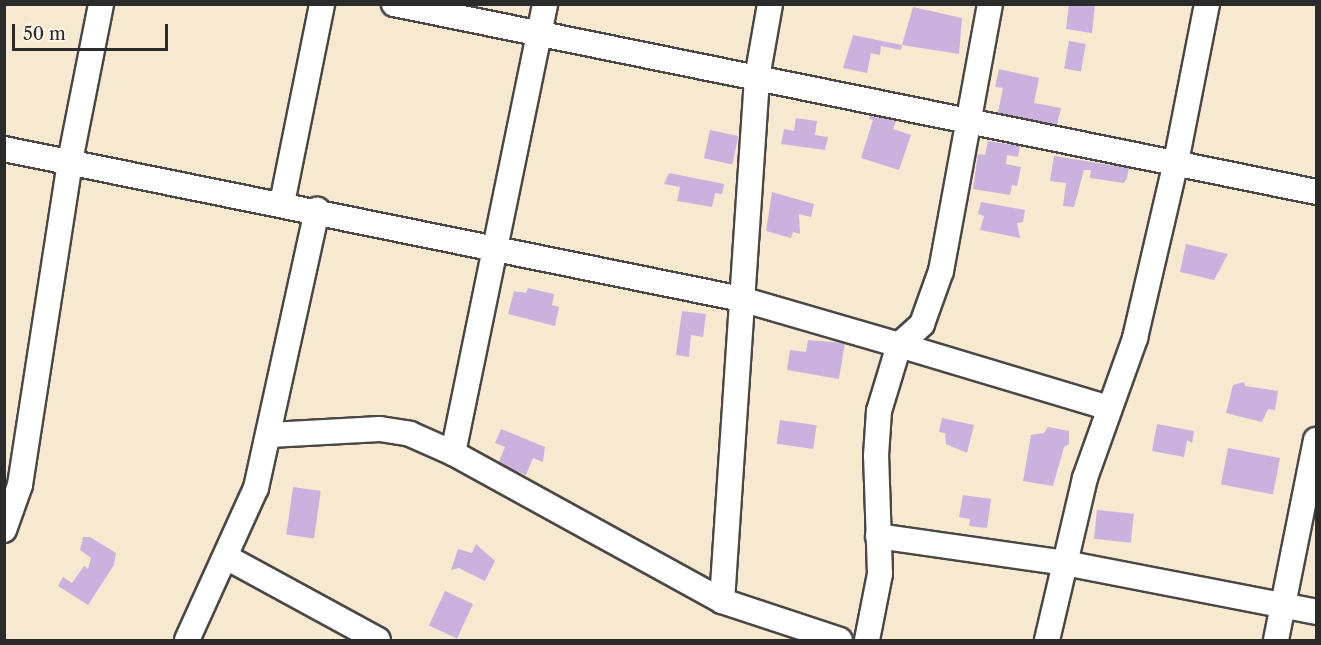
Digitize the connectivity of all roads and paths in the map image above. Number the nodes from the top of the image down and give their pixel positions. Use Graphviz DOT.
graph roads {
  1 [pos="101,4"];
  2 [pos="322,4"];
  3 [pos="394,4"];
  4 [pos="545,4"];
  5 [pos="770,4"];
  6 [pos="990,4"];
  7 [pos="1207,4"];
  8 [pos="538,37"];
  9 [pos="757,78"];
  10 [pos="966,119"];
  11 [pos="4,149"];
  12 [pos="70,161"];
  13 [pos="1176,162"];
  14 [pos="1317,192"];
  15 [pos="282,203"];
  16 [pos="317,210"];
  17 [pos="493,246"];
  18 [pos="741,299"];
  19 [pos="899,345"];
  20 [pos="1109,408"];
  21 [pos="270,435"];
  22 [pos="1317,440"];
  23 [pos="453,453"];
  24 [pos="4,530"];
  25 [pos="878,536"];
  26 [pos="226,558"];
  27 [pos="1065,563"];
  28 [pos="722,600"];
  29 [pos="1284,604"];
  30 [pos="1317,612"];
  31 [pos="187,640"];
  32 [pos="378,640"];
  33 [pos="840,640"];
  34 [pos="867,640"];
  35 [pos="1047,640"];
  36 [pos="1276,640"];
  1 -- 12 [label="street"];
  2 -- 15 [label="street"];
  3 -- 8 [label="street"];
  4 -- 8 [label="street"];
  5 -- 9 [label="street"];
  6 -- 10 [label="street"];
  7 -- 13 [label="street"];
  8 -- 9 [label="street"];
  8 -- 17 [label="street"];
  9 -- 10 [label="street"];
  9 -- 18 [label="street"];
  10 -- 13 [label="street"];
  10 -- 19 [label="street"];
  11 -- 12 [label="street"];
  12 -- 15 [label="street"];
  12 -- 24 [label="street"];
  13 -- 14 [label="street"];
  13 -- 20 [label="street"];
  15 -- 16 [label="street"];
  16 -- 17 [label="street"];
  16 -- 21 [label="street"];
  17 -- 18 [label="street"];
  17 -- 23 [label="street"];
  18 -- 19 [label="street"];
  18 -- 28 [label="street"];
  19 -- 20 [label="street"];
  19 -- 25 [label="street"];
  20 -- 27 [label="street"];
  21 -- 23 [label="street"];
  21 -- 26 [label="street"];
  22 -- 29 [label="street"];
  23 -- 28 [label="street"];
  25 -- 27 [label="street"];
  25 -- 34 [label="street"];
  26 -- 31 [label="street"];
  26 -- 32 [label="street"];
  27 -- 29 [label="street"];
  27 -- 35 [label="street"];
  28 -- 33 [label="street"];
  29 -- 30 [label="street"];
  29 -- 36 [label="street"];
}
